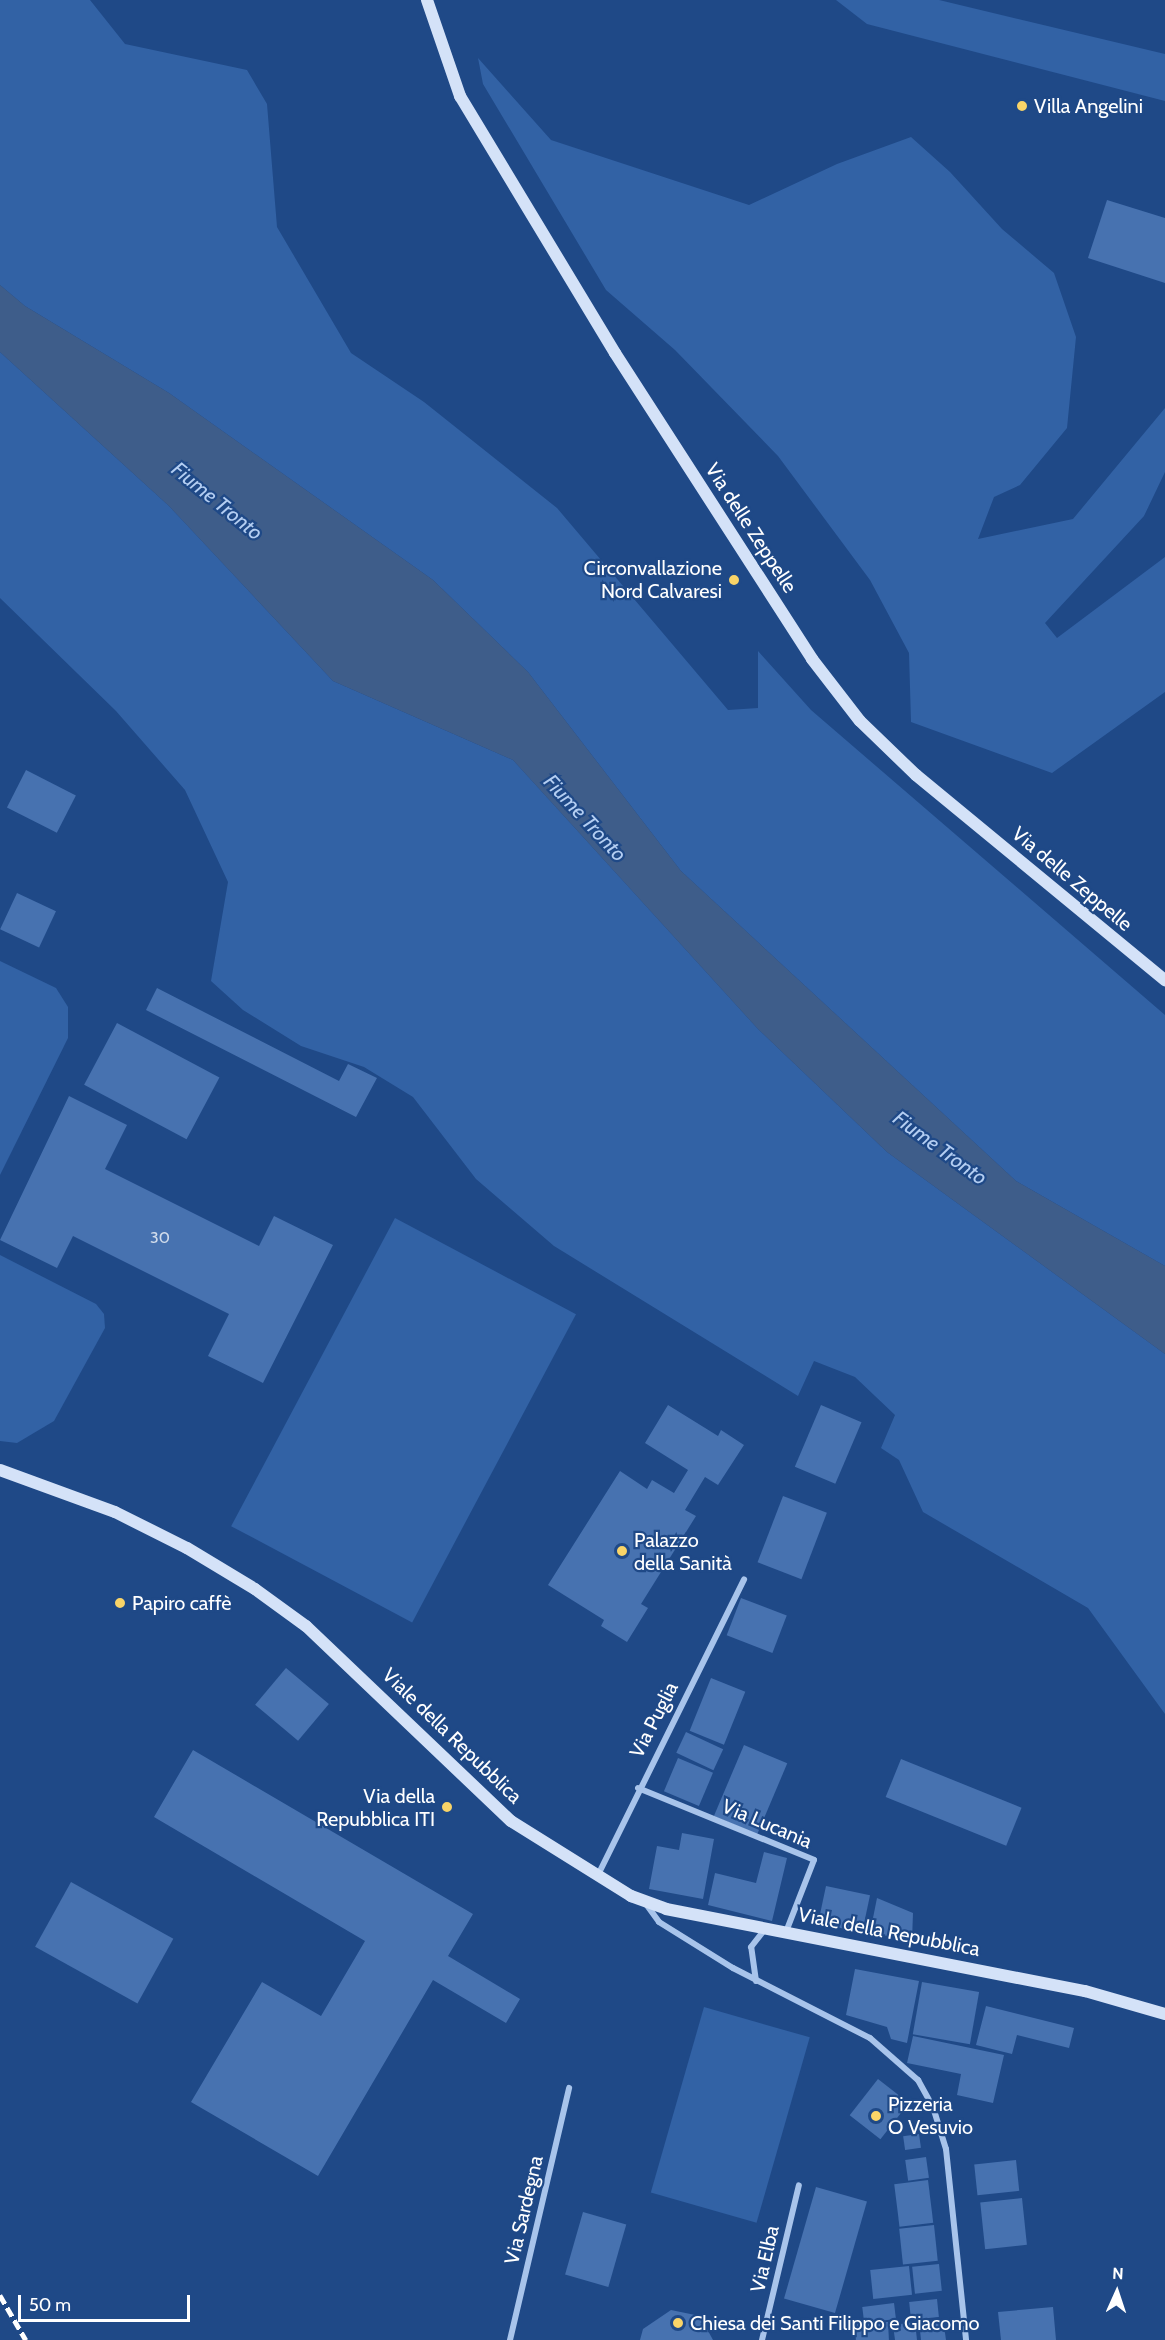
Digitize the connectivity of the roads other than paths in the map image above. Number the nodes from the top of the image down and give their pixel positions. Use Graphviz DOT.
graph roads {
  1 [pos="428,0"];
  2 [pos="1165,980"];
  3 [pos="0,1470"];
  4 [pos="744,1579"];
  5 [pos="638,1788"];
  6 [pos="597,1877"];
  7 [pos="644,1902"];
  8 [pos="766,1928"];
  9 [pos="786,1932"];
  10 [pos="756,1981"];
  11 [pos="1165,2014"];
  12 [pos="569,2088"];
  13 [pos="799,2185"];
  14 [pos="510,2340"];
  15 [pos="762,2340"];
  16 [pos="966,2340"];
  1 -- 2 [label="street, Via delle Zeppelle"];
  3 -- 6 [label="street, Viale della Repubblica"];
  4 -- 5 [label="street, Via Puglia"];
  5 -- 6 [label="street, Via Puglia"];
  5 -- 9 [label="street, Via Lucania"];
  6 -- 7 [label="street, Viale della Repubblica"];
  7 -- 8 [label="street, Viale della Repubblica"];
  7 -- 10 [label="street"];
  8 -- 9 [label="street, Viale della Repubblica"];
  8 -- 10 [label="street"];
  9 -- 11 [label="street, Viale della Repubblica"];
  10 -- 16 [label="street"];
  12 -- 14 [label="street, Via Sardegna"];
  13 -- 15 [label="street, Via Elba"];
}
